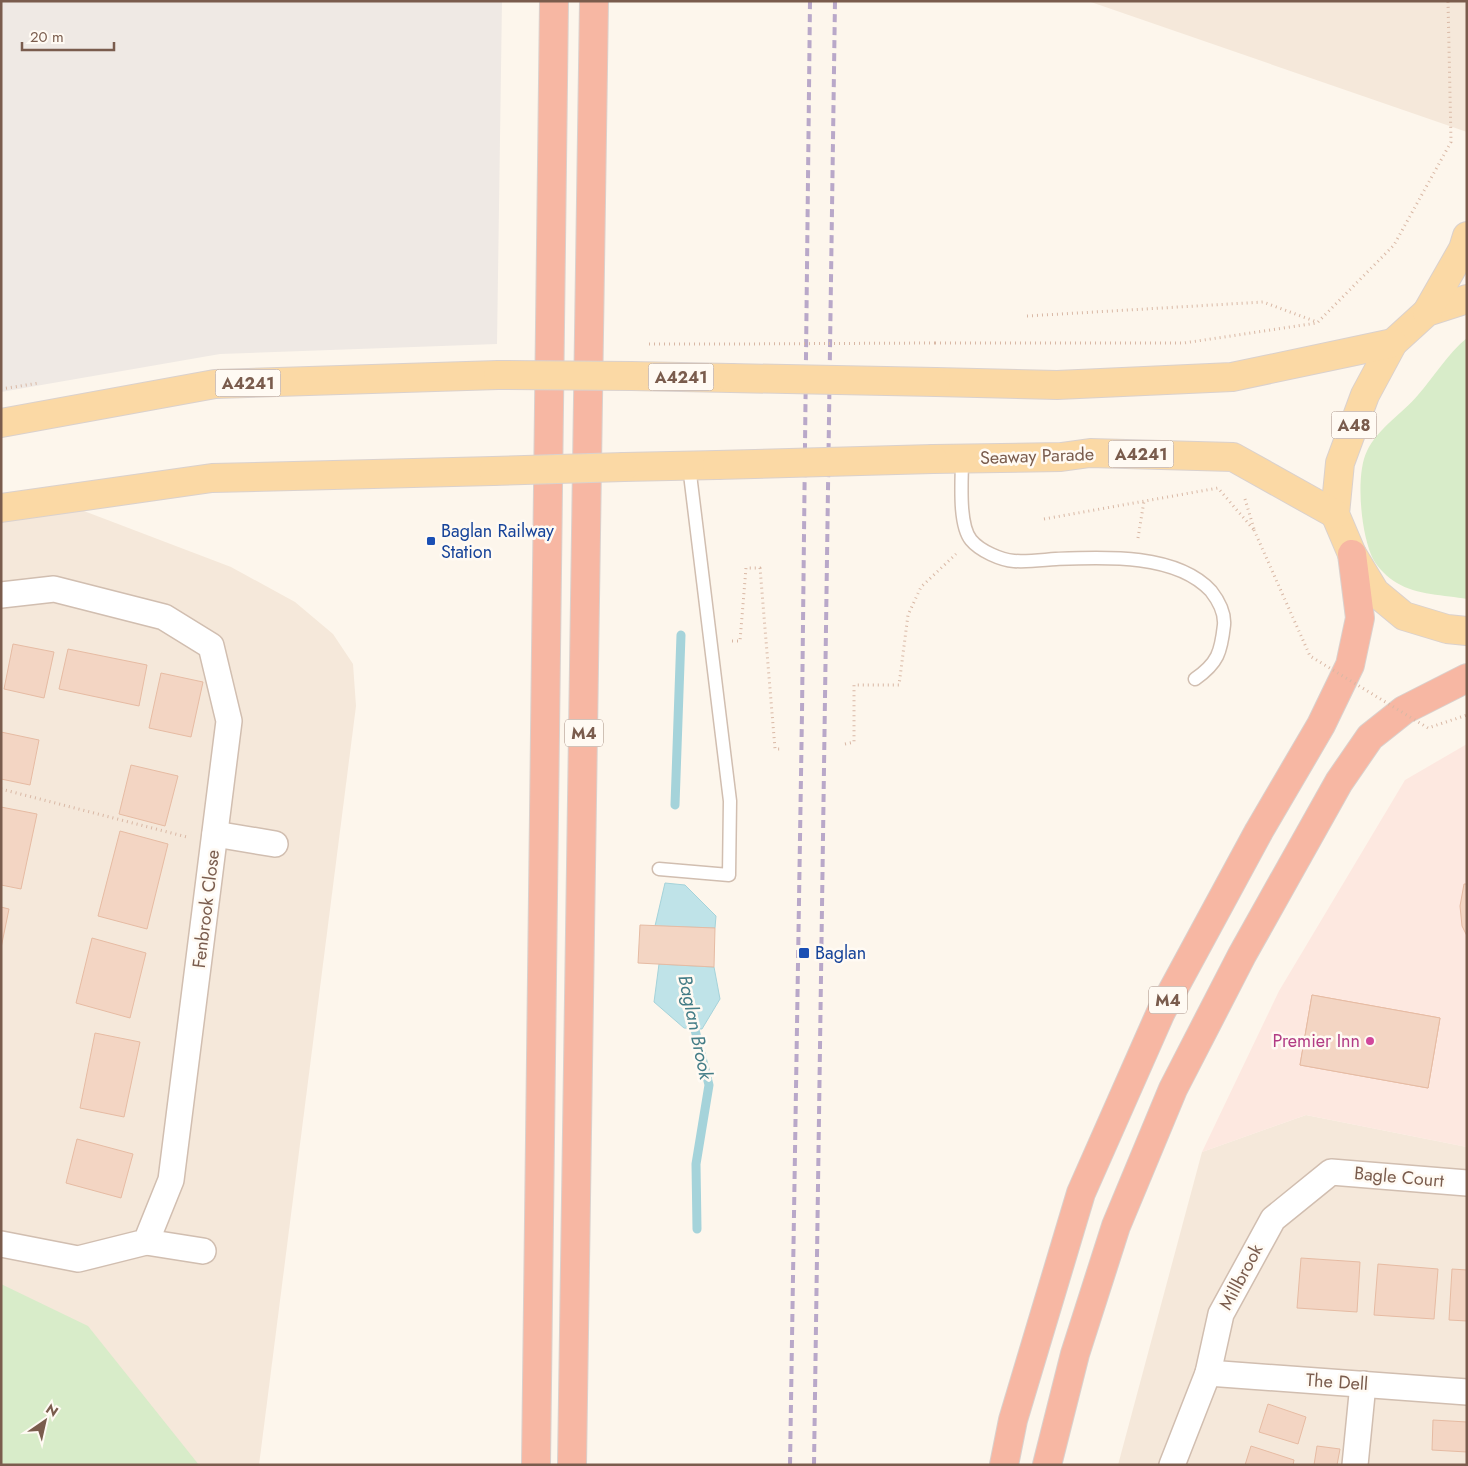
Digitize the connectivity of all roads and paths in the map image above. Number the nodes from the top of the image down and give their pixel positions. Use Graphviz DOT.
graph roads {
  1 [pos="554,1"];
  2 [pos="594,1"];
  3 [pos="1448,1"];
  4 [pos="1467,236"];
  5 [pos="1467,299"];
  6 [pos="1427,312"];
  7 [pos="1027,316"];
  8 [pos="1317,322"];
  9 [pos="1393,343"];
  10 [pos="642,344"];
  11 [pos="1,423"];
  12 [pos="962,459"];
  13 [pos="689,466"];
  14 [pos="1144,501"];
  15 [pos="1,508"];
  16 [pos="1335,514"];
  17 [pos="1044,519"];
  18 [pos="971,540"];
  19 [pos="1352,554"];
  20 [pos="1133,560"];
  21 [pos="1,595"];
  22 [pos="1467,631"];
  23 [pos="728,640"];
  24 [pos="1467,678"];
  25 [pos="1195,679"];
  26 [pos="1467,715"];
  27 [pos="845,744"];
  28 [pos="780,749"];
  29 [pos="1,789"];
  30 [pos="214,839"];
  31 [pos="275,844"];
  32 [pos="659,869"];
  33 [pos="1331,1172"];
  34 [pos="1467,1183"];
  35 [pos="146,1242"];
  36 [pos="1,1244"];
  37 [pos="203,1251"];
  38 [pos="1208,1373"];
  39 [pos="1363,1384"];
  40 [pos="1467,1392"];
  41 [pos="536,1465"];
  42 [pos="572,1465"];
  43 [pos="1004,1465"];
  44 [pos="1047,1465"];
  45 [pos="1172,1465"];
  46 [pos="1355,1465"];
  1 -- 41 [label="highway, M4"];
  2 -- 42 [label="highway, M4"];
  3 -- 8 [label="path"];
  4 -- 6 [label="main road, A48"];
  5 -- 6 [label="main road, A48"];
  6 -- 9 [label="main road, A48"];
  7 -- 8 [label="path"];
  8 -- 10 [label="path, bridge"];
  9 -- 11 [label="main road, A4241, bridge"];
  9 -- 16 [label="main road, A48"];
  12 -- 13 [label="main road, Seaway Parade / A4241, bridge"];
  12 -- 16 [label="main road, Seaway Parade / A4241"];
  12 -- 18 [label="lane"];
  13 -- 15 [label="main road, A4241, bridge"];
  13 -- 32 [label="lane"];
  14 -- 17 [label="path"];
  14 -- 20 [label="path"];
  14 -- 26 [label="path, bridge"];
  16 -- 19 [label="main road, A48"];
  18 -- 20 [label="lane"];
  18 -- 27 [label="path"];
  19 -- 22 [label="main road, A48"];
  19 -- 43 [label="highway, M4"];
  20 -- 25 [label="lane"];
  21 -- 30 [label="street, Fenbrook Close"];
  23 -- 28 [label="path"];
  24 -- 44 [label="highway, M4"];
  29 -- 30 [label="path"];
  30 -- 31 [label="street"];
  30 -- 35 [label="street, Fenbrook Close"];
  33 -- 34 [label="street, Bagle Court"];
  33 -- 38 [label="street, Millbrook"];
  35 -- 36 [label="street"];
  35 -- 37 [label="street"];
  38 -- 39 [label="street, The Dell"];
  38 -- 45 [label="street, Millbrook"];
  39 -- 40 [label="street, The Dell"];
  39 -- 46 [label="street"];
}
